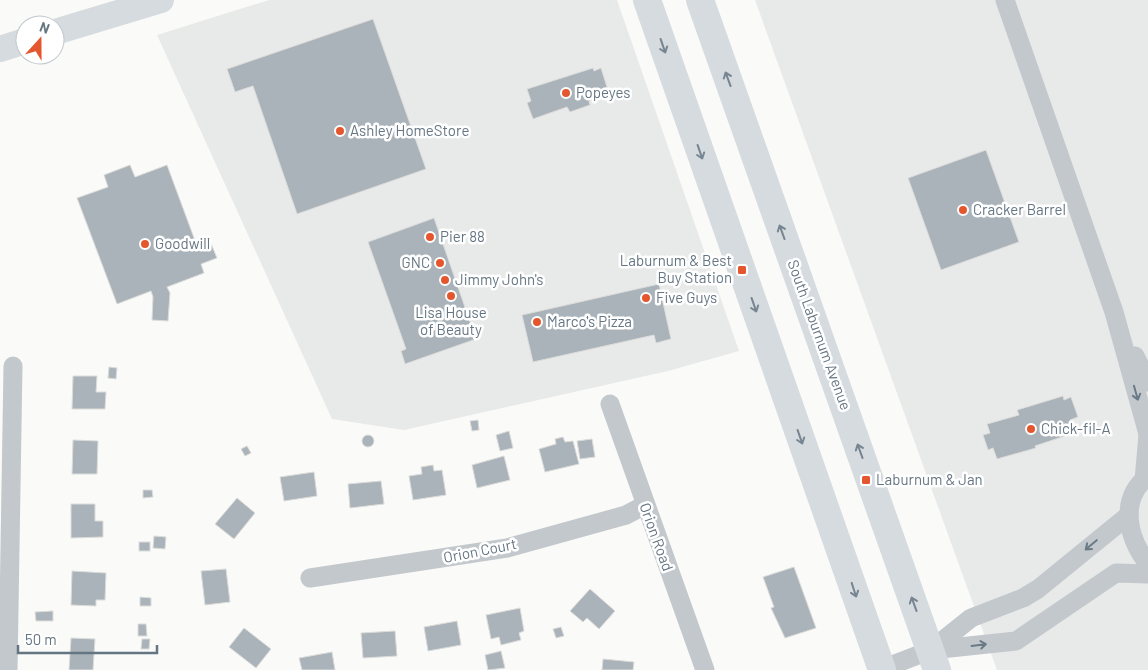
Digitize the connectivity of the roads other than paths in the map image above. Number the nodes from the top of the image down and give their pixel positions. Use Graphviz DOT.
graph roads {
  1 [pos="161,0"];
  2 [pos="647,0"];
  3 [pos="700,0"];
  4 [pos="1004,0"];
  5 [pos="65,29"];
  6 [pos="15,44"];
  7 [pos="0,49"];
  8 [pos="1114,312"];
  9 [pos="13,366"];
  10 [pos="1148,382"];
  11 [pos="610,404"];
  12 [pos="1148,435"];
  13 [pos="1146,478"];
  14 [pos="644,505"];
  15 [pos="1129,515"];
  16 [pos="1148,564"];
  17 [pos="1148,574"];
  18 [pos="310,578"];
  19 [pos="934,660"];
  20 [pos="8,670"];
  21 [pos="705,670"];
  22 [pos="881,670"];
  1 -- 5 [label="street"];
  2 -- 22 [label="main road, one-way"];
  19 -- 3 [label="main road, South Laburnum Avenue, one-way"];
  4 -- 8 [label="street"];
  6 -- 7 [label="street"];
  8 -- 10 [label="street"];
  8 -- 12 [label="street, one-way"];
  9 -- 20 [label="street"];
  11 -- 14 [label="street, Orion Road"];
  12 -- 13 [label="street"];
  13 -- 15 [label="street"];
  14 -- 18 [label="street, Orion Court"];
  14 -- 21 [label="street, Orion Road"];
  15 -- 16 [label="street"];
  15 -- 19 [label="street, one-way"];
  19 -- 17 [label="street, one-way"];
  19 -- 22 [label="street"];
}
